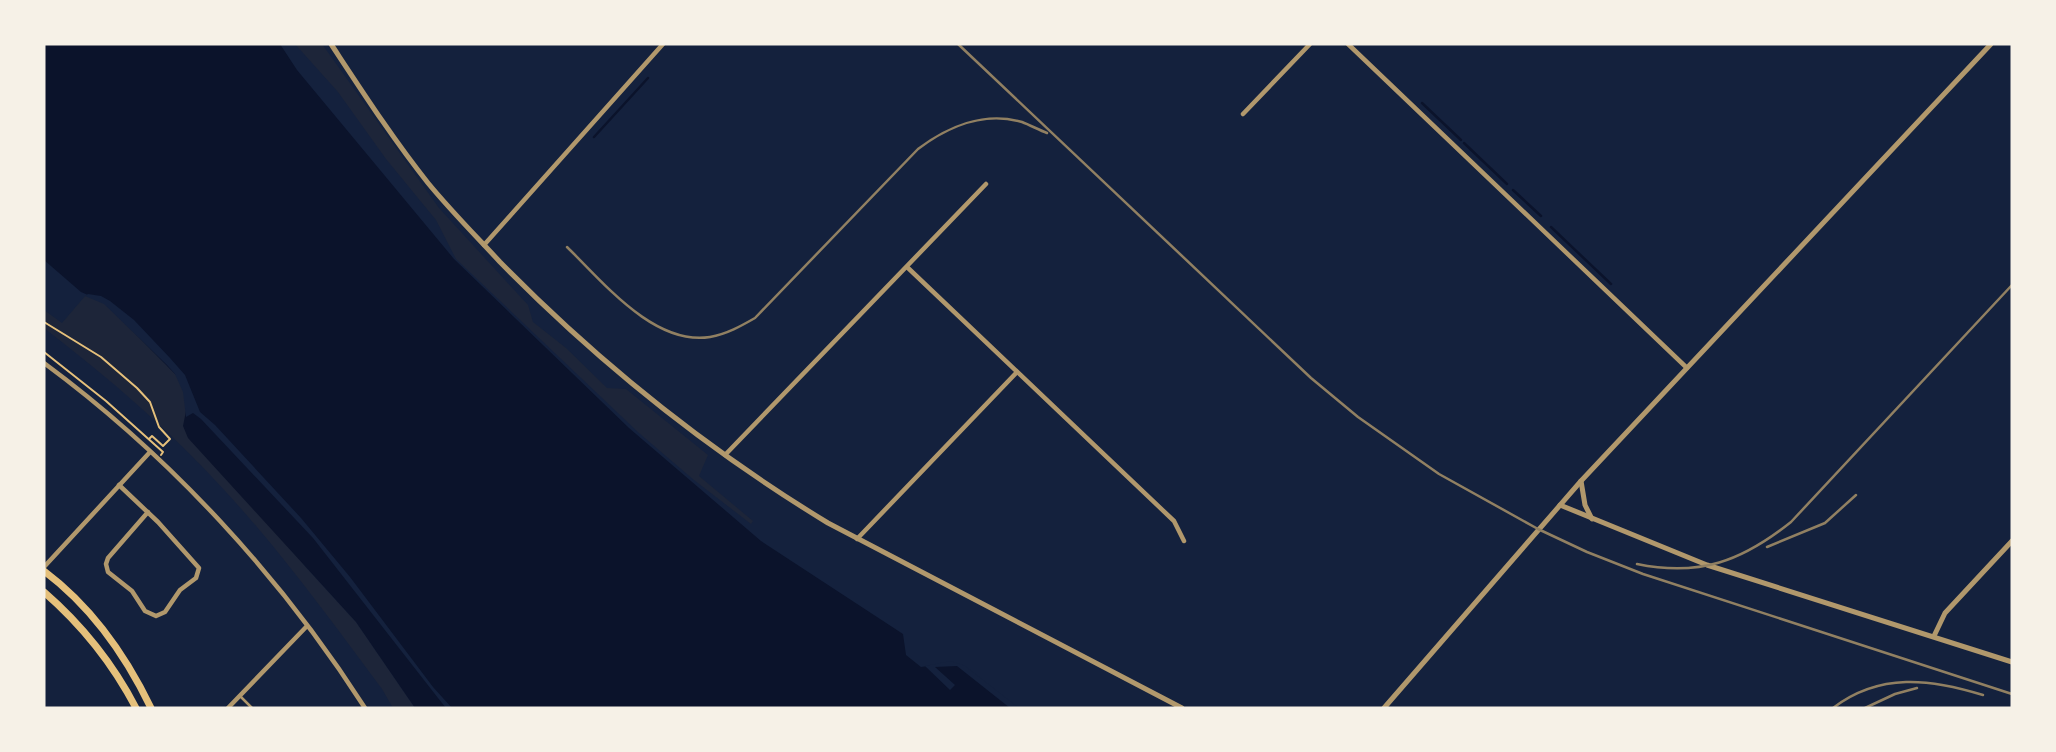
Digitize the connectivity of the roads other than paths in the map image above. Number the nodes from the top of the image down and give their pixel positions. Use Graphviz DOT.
graph roads {
  1 [pos="331,44"];
  2 [pos="663,44"];
  3 [pos="1310,44"];
  4 [pos="1348,44"];
  5 [pos="1991,44"];
  6 [pos="1242,114"];
  7 [pos="986,184"];
  8 [pos="484,245"];
  9 [pos="907,267"];
  10 [pos="44,363"];
  11 [pos="1687,368"];
  12 [pos="1017,372"];
  13 [pos="150,452"];
  14 [pos="724,456"];
  15 [pos="1581,481"];
  16 [pos="119,485"];
  17 [pos="1560,505"];
  18 [pos="148,512"];
  19 [pos="1592,519"];
  20 [pos="857,539"];
  21 [pos="1184,541"];
  22 [pos="2012,541"];
  23 [pos="44,569"];
  24 [pos="44,593"];
  25 [pos="307,625"];
  26 [pos="1934,636"];
  27 [pos="2012,662"];
  28 [pos="240,696"];
  29 [pos="135,708"];
  30 [pos="151,708"];
  31 [pos="228,708"];
  32 [pos="252,708"];
  33 [pos="365,708"];
  34 [pos="1182,708"];
  35 [pos="1384,708"];
  1 -- 8 [label="street"];
  2 -- 8 [label="street"];
  3 -- 6 [label="street"];
  4 -- 11 [label="street"];
  5 -- 11 [label="street"];
  7 -- 9 [label="street"];
  8 -- 14 [label="street"];
  9 -- 12 [label="street"];
  9 -- 14 [label="street"];
  10 -- 13 [label="street"];
  11 -- 15 [label="street"];
  12 -- 20 [label="street"];
  12 -- 21 [label="street"];
  13 -- 16 [label="street"];
  13 -- 25 [label="street"];
  14 -- 20 [label="street"];
  15 -- 17 [label="street"];
  15 -- 19 [label="street"];
  16 -- 18 [label="street"];
  16 -- 23 [label="street"];
  17 -- 19 [label="street"];
  17 -- 35 [label="street"];
  18 -- 18 [label="street"];
  19 -- 26 [label="street"];
  20 -- 34 [label="street"];
  22 -- 26 [label="street"];
  23 -- 30 [label="main road"];
  24 -- 29 [label="main road"];
  25 -- 28 [label="street"];
  25 -- 33 [label="street"];
  26 -- 27 [label="street"];
  28 -- 31 [label="street"];
  28 -- 32 [label="lane"];
}
